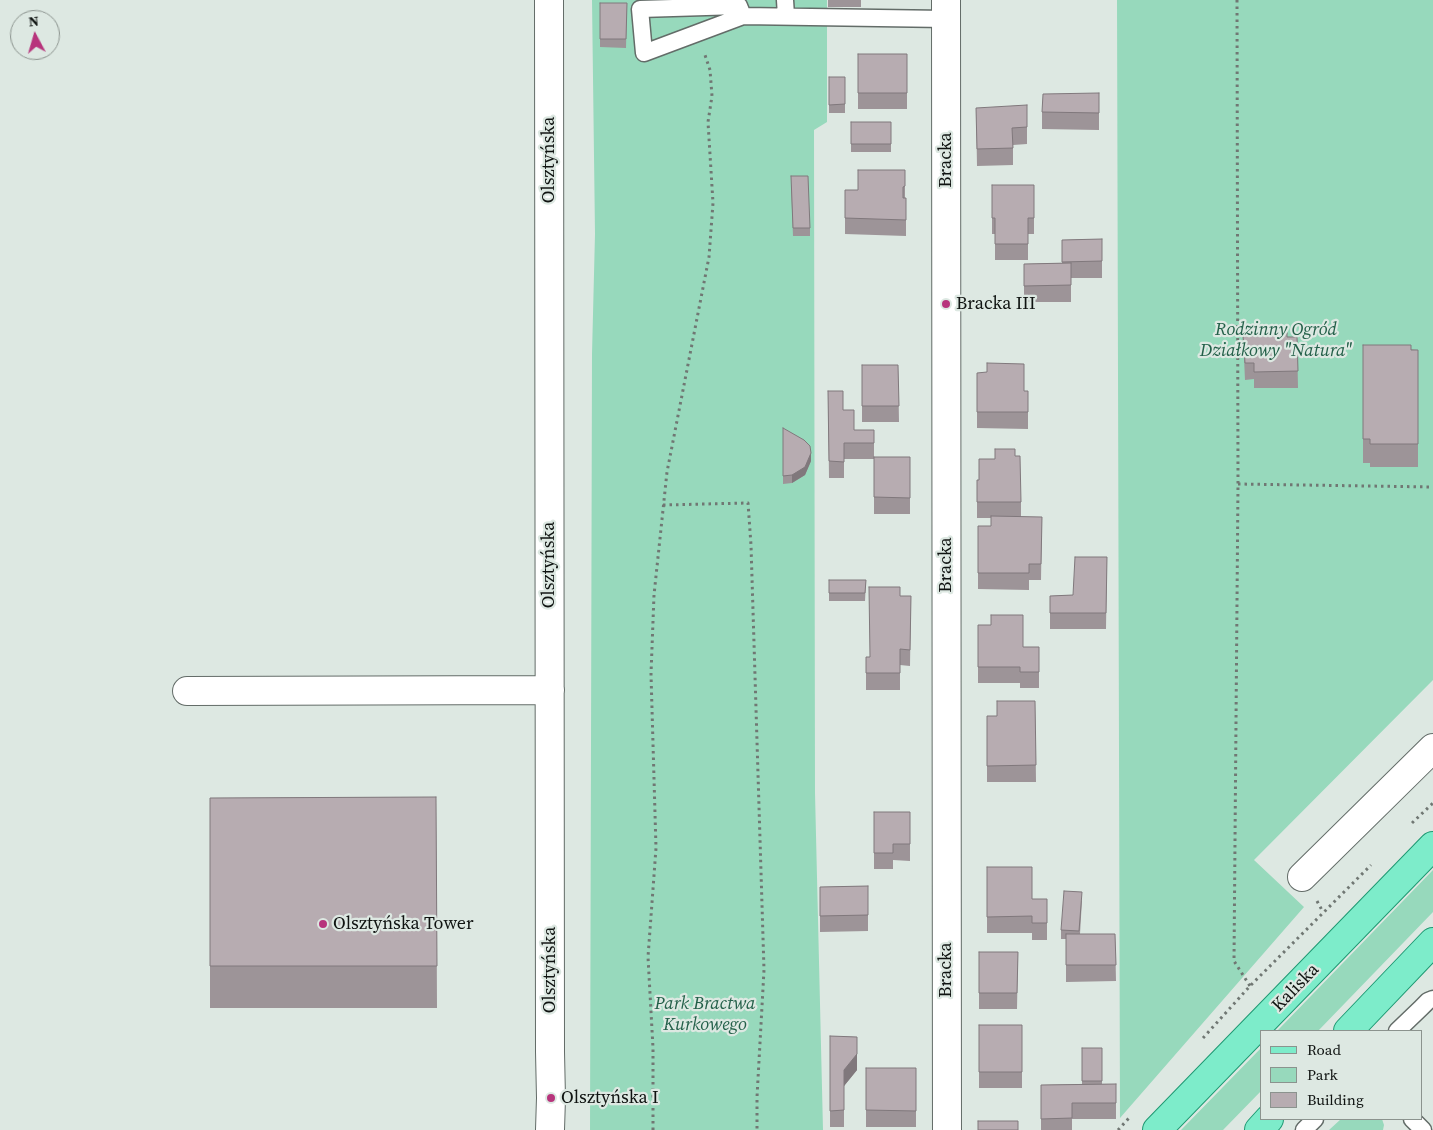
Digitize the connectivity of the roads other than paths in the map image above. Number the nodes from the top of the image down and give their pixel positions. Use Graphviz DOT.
graph roads {
  1 [pos="549,0"];
  2 [pos="786,8"];
  3 [pos="946,9"];
  4 [pos="743,16"];
  5 [pos="550,690"];
  6 [pos="187,691"];
  7 [pos="1433,748"];
  8 [pos="1433,846"];
  9 [pos="1302,877"];
  10 [pos="1433,942"];
  11 [pos="1433,999"];
  12 [pos="1349,1030"];
  13 [pos="1398,1030"];
  14 [pos="1268,1120"];
  15 [pos="1314,1120"];
  16 [pos="1413,1120"];
  17 [pos="550,1130"];
  18 [pos="946,1130"];
  19 [pos="1157,1130"];
  20 [pos="1259,1130"];
  21 [pos="1304,1130"];
  22 [pos="1423,1130"];
  1 -- 5 [label="street, Olsztyńska"];
  2 -- 3 [label="lane"];
  2 -- 4 [label="lane"];
  3 -- 18 [label="street, Bracka"];
  4 -- 4 [label="lane"];
  5 -- 6 [label="street"];
  5 -- 17 [label="street, Olsztyńska"];
  7 -- 9 [label="street"];
  8 -- 19 [label="main road, Kaliska"];
  10 -- 12 [label="main road"];
  11 -- 13 [label="lane"];
  14 -- 20 [label="main road"];
  15 -- 21 [label="lane"];
  16 -- 22 [label="lane"];
}
